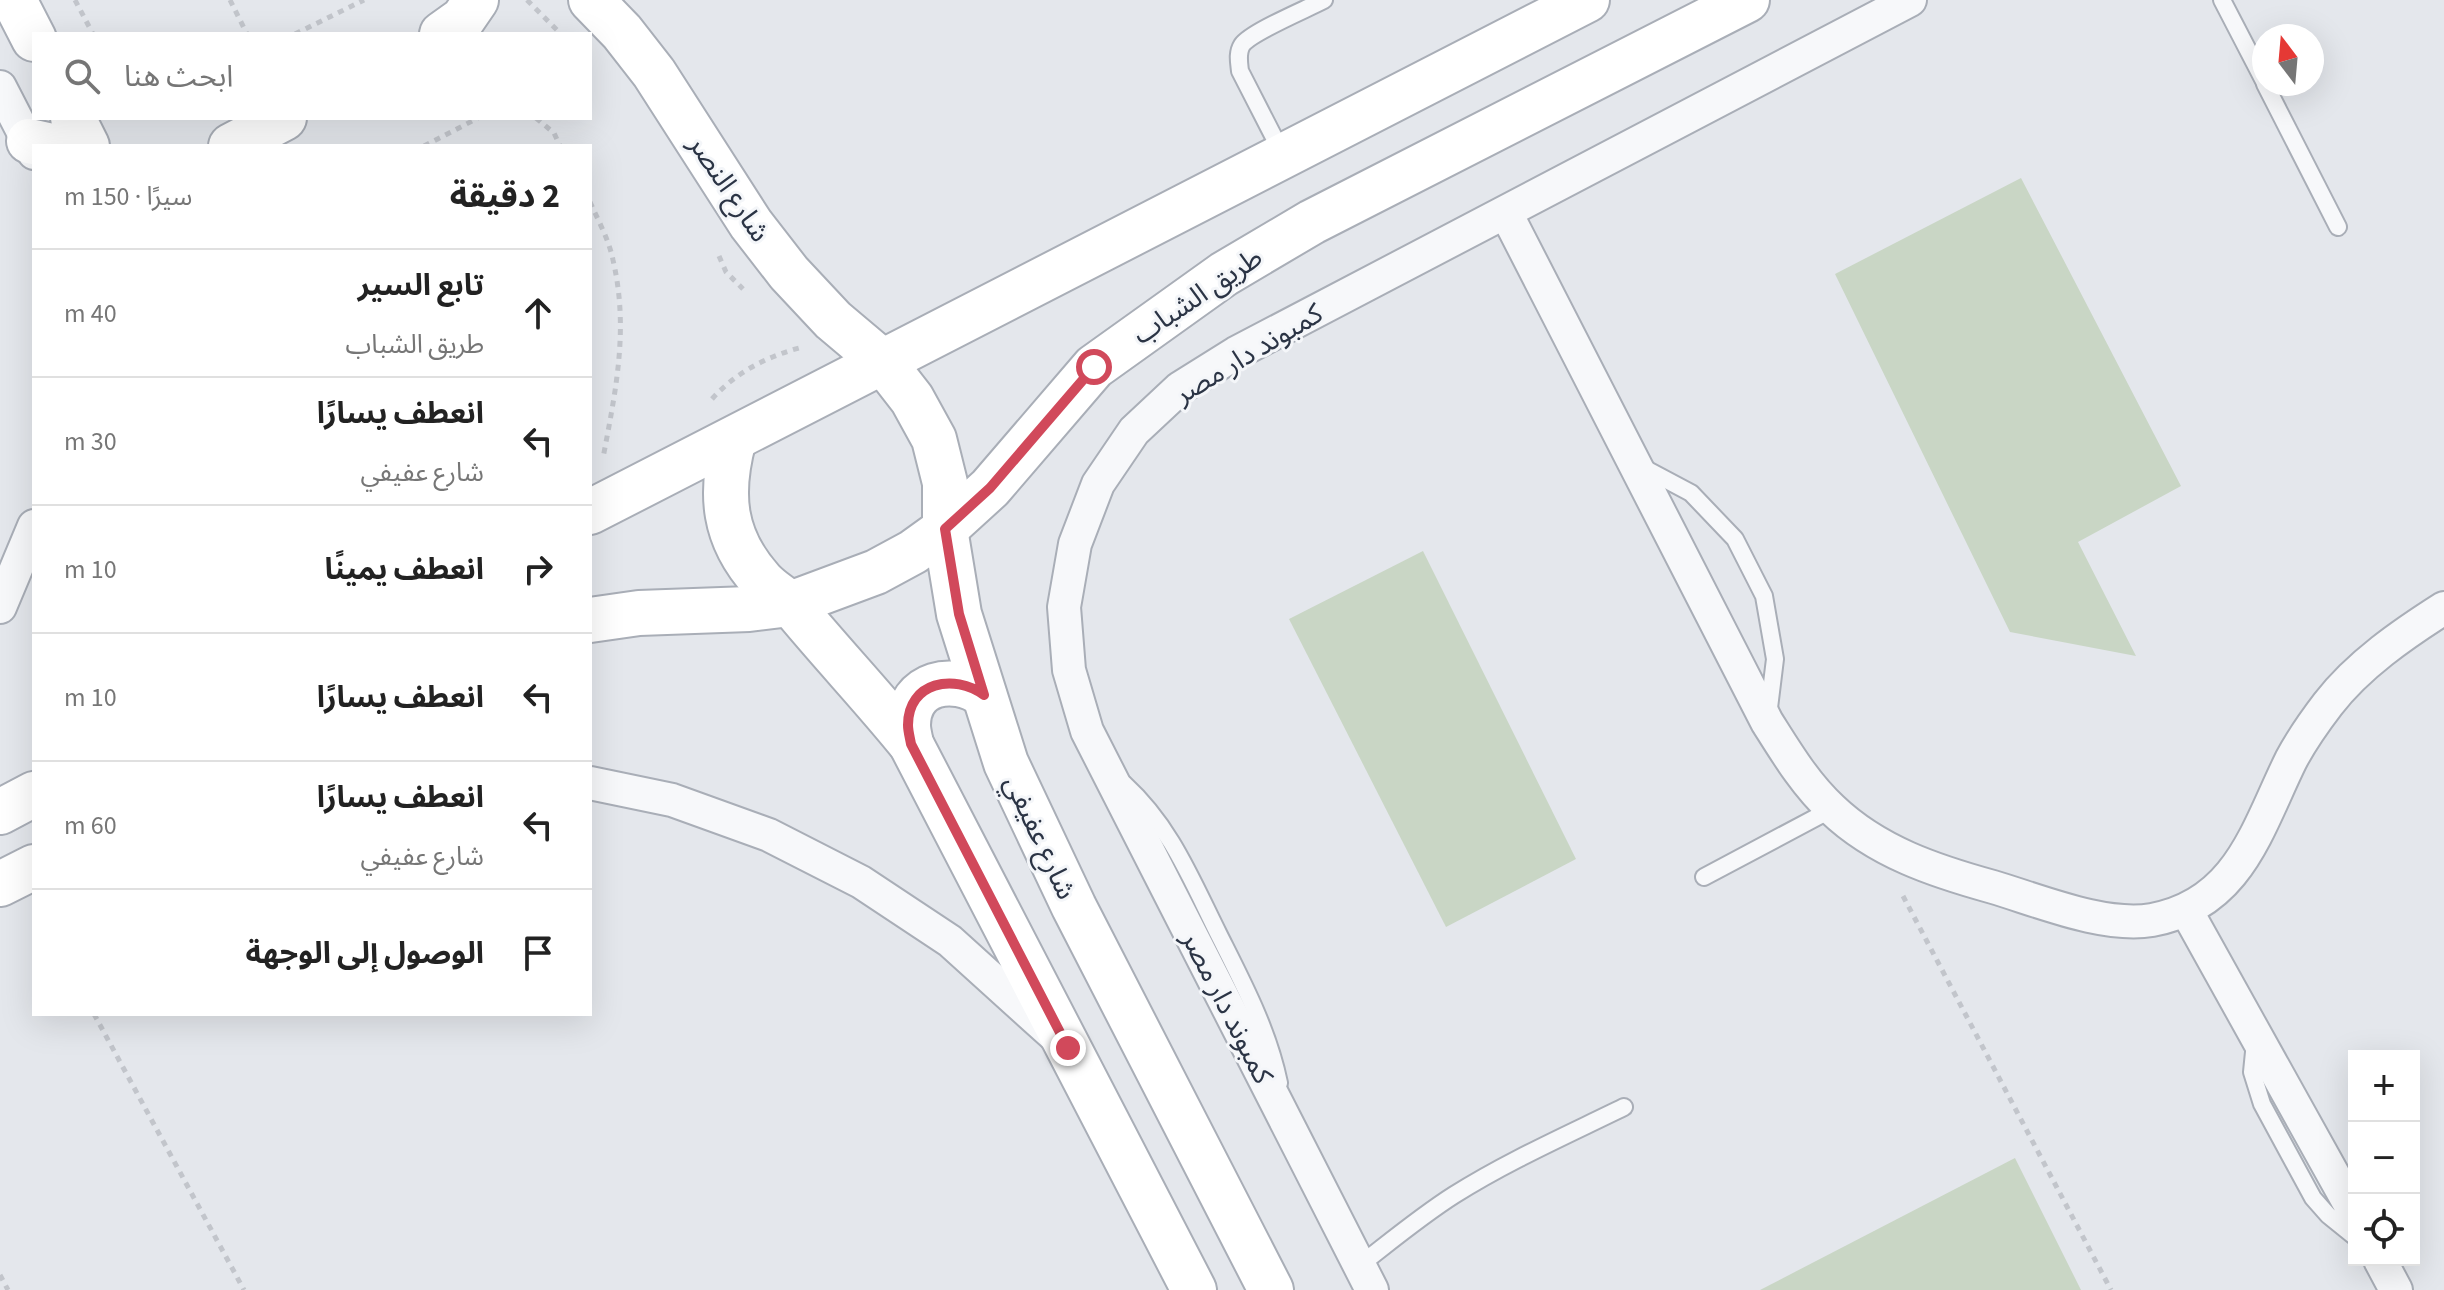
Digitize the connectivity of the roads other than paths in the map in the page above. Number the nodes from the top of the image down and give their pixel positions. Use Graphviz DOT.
graph roads {
  1 [pos="14,0"];
  2 [pos="476,0"];
  3 [pos="591,0"];
  4 [pos="1324,0"];
  5 [pos="1587,0"];
  6 [pos="1747,0"];
  7 [pos="1910,0"];
  8 [pos="2222,0"];
  9 [pos="617,16"];
  10 [pos="445,32"];
  11 [pos="32,35"];
  12 [pos="2252,58"];
  13 [pos="0,87"];
  14 [pos="2272,96"];
  15 [pos="74,120"];
  16 [pos="280,120"];
  17 [pos="36,144"];
  18 [pos="86,144"];
  19 [pos="235,144"];
  20 [pos="1284,156"];
  21 [pos="1506,213"];
  22 [pos="2338,227"];
  23 [pos="884,363"];
  24 [pos="734,439"];
  25 [pos="1635,463"];
  26 [pos="592,511"];
  27 [pos="945,529"];
  28 [pos="32,531"];
  29 [pos="790,604"];
  30 [pos="0,607"];
  31 [pos="2444,608"];
  32 [pos="592,620"];
  33 [pos="984,695"];
  34 [pos="1767,722"];
  35 [pos="911,744"];
  36 [pos="592,783"];
  37 [pos="32,795"];
  38 [pos="1832,809"];
  39 [pos="0,812"];
  40 [pos="32,868"];
  41 [pos="1704,877"];
  42 [pos="0,884"];
  43 [pos="2186,910"];
  44 [pos="2256,1033"];
  45 [pos="1068,1048"];
  46 [pos="1624,1107"];
  47 [pos="2348,1201"];
  48 [pos="2348,1231"];
  49 [pos="2383,1266"];
  50 [pos="1366,1278"];
  51 [pos="1194,1290"];
  52 [pos="1271,1290"];
  53 [pos="2396,1290"];
  1 -- 11 [label="street"];
  2 -- 10 [label="street"];
  3 -- 9 [label="street, شارع النصر"];
  4 -- 20 [label="lane"];
  5 -- 20 [label="street"];
  6 -- 27 [label="street, طريق الشباب"];
  7 -- 21 [label="street, كمبوند دار مصر"];
  8 -- 12 [label="lane"];
  9 -- 23 [label="street, شارع النصر"];
  13 -- 17 [label="street"];
  14 -- 22 [label="lane"];
  15 -- 18 [label="street"];
  16 -- 19 [label="street"];
  20 -- 23 [label="street"];
  21 -- 25 [label="street"];
  21 -- 50 [label="street, كمبوند دار مصر"];
  23 -- 24 [label="street"];
  23 -- 27 [label="street, شارع عفيفي"];
  24 -- 26 [label="street"];
  24 -- 29 [label="street"];
  25 -- 34 [label="street"];
  25 -- 34 [label="lane"];
  27 -- 29 [label="street, طريق الشباب"];
  27 -- 33 [label="street, شارع عفيفي"];
  28 -- 30 [label="street"];
  29 -- 32 [label="street, طريق الشباب"];
  29 -- 35 [label="street"];
  31 -- 43 [label="street"];
  33 -- 35 [label="street"];
  33 -- 52 [label="street, شارع عفيفي"];
  34 -- 38 [label="street"];
  35 -- 45 [label="street"];
  36 -- 45 [label="street"];
  37 -- 39 [label="street"];
  38 -- 41 [label="lane"];
  38 -- 43 [label="street"];
  40 -- 42 [label="street"];
  43 -- 44 [label="street"];
  44 -- 47 [label="street"];
  44 -- 48 [label="lane"];
  45 -- 51 [label="street"];
  46 -- 50 [label="lane"];
  49 -- 53 [label="street"];
}
